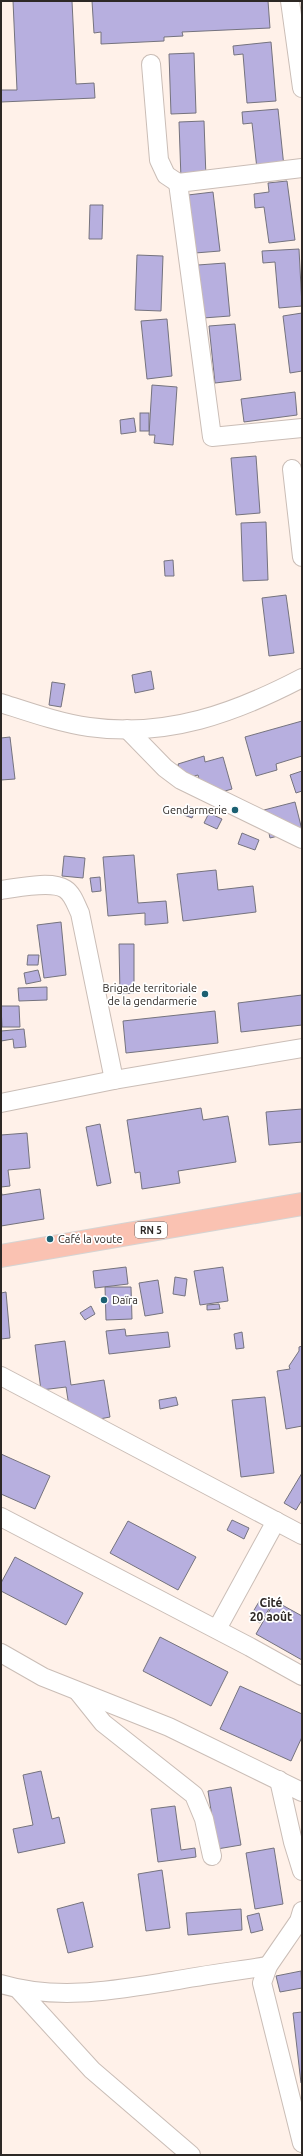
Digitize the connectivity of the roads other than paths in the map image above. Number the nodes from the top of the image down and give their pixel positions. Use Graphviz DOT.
graph roads {
  1 [pos="290,1"];
  2 [pos="151,64"];
  3 [pos="302,88"];
  4 [pos="302,168"];
  5 [pos="178,183"];
  6 [pos="302,428"];
  7 [pos="292,469"];
  8 [pos="302,557"];
  9 [pos="302,678"];
  10 [pos="1,703"];
  11 [pos="127,729"];
  12 [pos="302,839"];
  13 [pos="1,890"];
  14 [pos="302,1048"];
  15 [pos="114,1080"];
  16 [pos="1,1103"];
  17 [pos="302,1204"];
  18 [pos="1,1256"];
  19 [pos="1,1376"];
  20 [pos="1,1517"];
  21 [pos="276,1521"];
  22 [pos="302,1536"];
  23 [pos="217,1629"];
  24 [pos="1,1653"];
  25 [pos="302,1676"];
  26 [pos="78,1693"];
  27 [pos="279,1780"];
  28 [pos="302,1792"];
  29 [pos="212,1856"];
  30 [pos="301,1868"];
  31 [pos="302,1911"];
  32 [pos="268,1966"];
  33 [pos="9,1987"];
  34 [pos="302,2143"];
  35 [pos="191,2155"];
  1 -- 3 [label="street"];
  2 -- 5 [label="street"];
  4 -- 5 [label="street"];
  5 -- 6 [label="street"];
  7 -- 8 [label="street"];
  9 -- 11 [label="street"];
  10 -- 11 [label="street"];
  11 -- 12 [label="street"];
  13 -- 15 [label="street"];
  14 -- 15 [label="street"];
  15 -- 16 [label="street"];
  17 -- 18 [label="main road, RN 5"];
  19 -- 21 [label="street"];
  20 -- 23 [label="street"];
  21 -- 22 [label="street"];
  21 -- 23 [label="street"];
  23 -- 25 [label="street"];
  24 -- 26 [label="street"];
  26 -- 27 [label="street"];
  26 -- 29 [label="street"];
  27 -- 28 [label="street"];
  27 -- 30 [label="street"];
  31 -- 32 [label="street"];
  32 -- 33 [label="street"];
  32 -- 34 [label="street"];
  33 -- 35 [label="street"];
}
